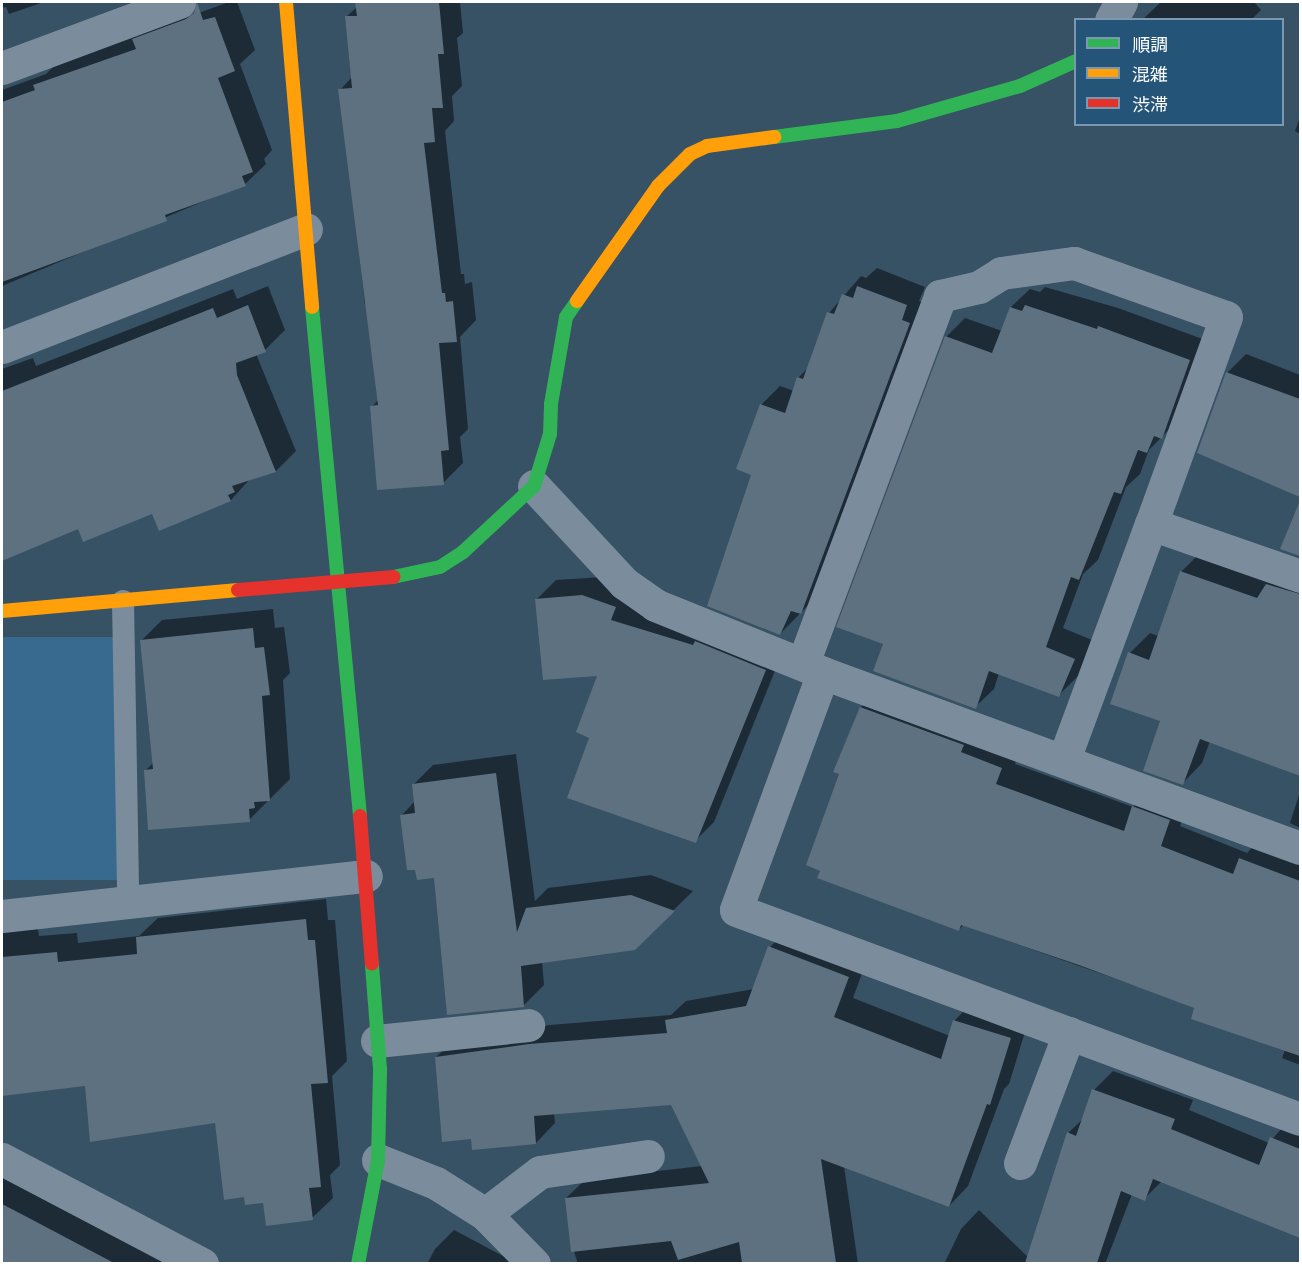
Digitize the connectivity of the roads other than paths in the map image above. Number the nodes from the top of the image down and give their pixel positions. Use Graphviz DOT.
graph roads {
  1 [pos="179,2"];
  2 [pos="286,2"];
  3 [pos="1121,2"];
  4 [pos="1112,18"];
  5 [pos="1074,62"];
  6 [pos="2,68"];
  7 [pos="306,229"];
  8 [pos="2,347"];
  9 [pos="534,486"];
  10 [pos="1151,524"];
  11 [pos="1300,576"];
  12 [pos="335,580"];
  13 [pos="123,601"];
  14 [pos="2,611"];
  15 [pos="813,668"];
  16 [pos="1064,759"];
  17 [pos="1300,848"];
  18 [pos="366,876"];
  19 [pos="128,902"];
  20 [pos="2,916"];
  21 [pos="528,1025"];
  22 [pos="1069,1033"];
  23 [pos="377,1041"];
  24 [pos="1300,1119"];
  25 [pos="648,1156"];
  26 [pos="2,1159"];
  27 [pos="378,1160"];
  28 [pos="1020,1163"];
  29 [pos="484,1214"];
  30 [pos="202,1263"];
  31 [pos="358,1263"];
  32 [pos="534,1263"];
  1 -- 6 [label="street"];
  2 -- 7 [label="street"];
  3 -- 4 [label="street"];
  5 -- 9 [label="street"];
  7 -- 8 [label="street"];
  7 -- 12 [label="street"];
  9 -- 12 [label="street"];
  9 -- 15 [label="street"];
  10 -- 11 [label="street"];
  10 -- 15 [label="street"];
  10 -- 16 [label="street"];
  12 -- 13 [label="street"];
  12 -- 18 [label="street"];
  13 -- 14 [label="street"];
  13 -- 19 [label="lane"];
  15 -- 16 [label="street"];
  15 -- 22 [label="street"];
  16 -- 17 [label="street"];
  18 -- 19 [label="street"];
  18 -- 23 [label="street"];
  19 -- 20 [label="street"];
  21 -- 23 [label="street"];
  22 -- 24 [label="street"];
  22 -- 28 [label="street"];
  23 -- 27 [label="street"];
  25 -- 29 [label="street"];
  26 -- 30 [label="street"];
  27 -- 29 [label="street"];
  27 -- 31 [label="street"];
  29 -- 32 [label="street"];
}
